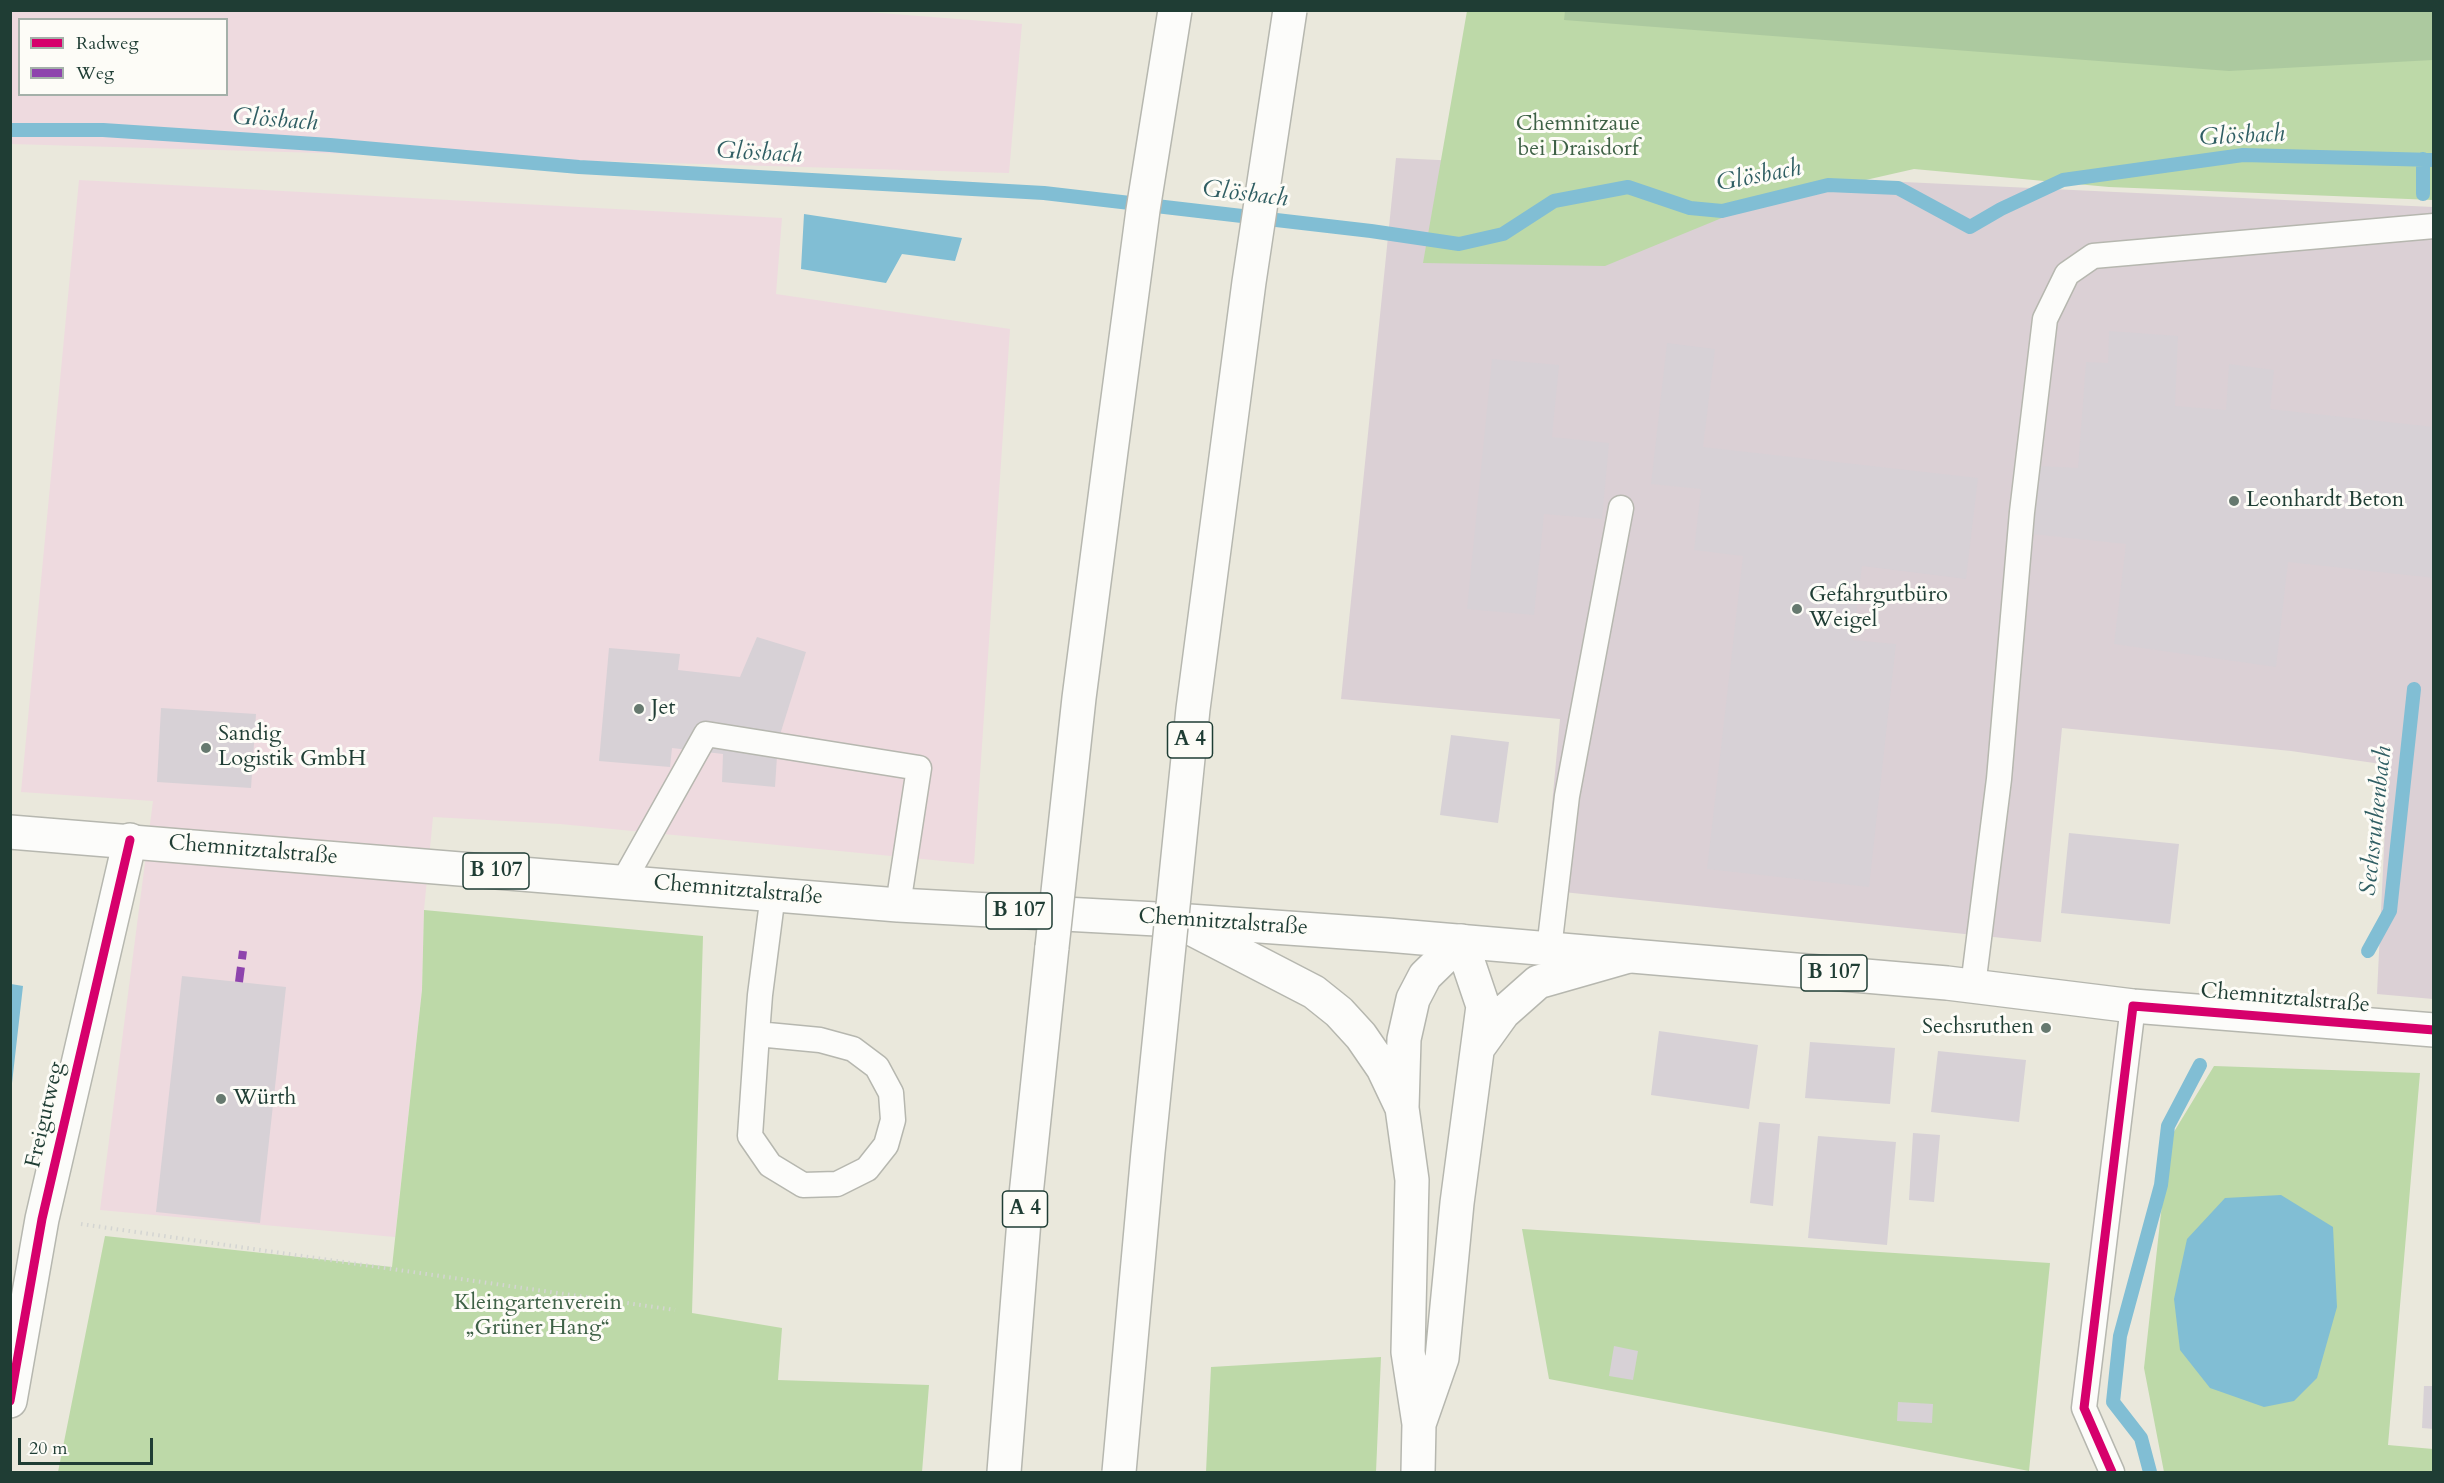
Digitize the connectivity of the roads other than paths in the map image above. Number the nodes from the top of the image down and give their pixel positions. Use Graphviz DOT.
graph roads {
  1 [pos="1174,10"];
  2 [pos="1290,10"];
  3 [pos="2433,226"];
  4 [pos="1621,508"];
  5 [pos="10,832"];
  6 [pos="130,840"];
  7 [pos="623,882"];
  8 [pos="773,894"];
  9 [pos="898,905"];
  10 [pos="1175,920"];
  11 [pos="1461,941"];
  12 [pos="1549,949"];
  13 [pos="1629,956"];
  14 [pos="1973,986"];
  15 [pos="2133,1006"];
  16 [pos="2433,1030"];
  17 [pos="757,1034"];
  18 [pos="1479,1047"];
  19 [pos="1402,1108"];
  20 [pos="10,1401"];
  21 [pos="1419,1425"];
  22 [pos="1004,1473"];
  23 [pos="1119,1473"];
  24 [pos="1418,1473"];
  25 [pos="2112,1473"];
  1 -- 22 [label="main road, A 4, bridge"];
  2 -- 23 [label="main road, A 4, bridge"];
  3 -- 14 [label="lane"];
  4 -- 12 [label="lane"];
  5 -- 6 [label="main road, Chemnitztalstraße / B 107"];
  6 -- 7 [label="main road, Chemnitztalstraße / B 107"];
  6 -- 20 [label="main road, Freigutweg"];
  7 -- 8 [label="main road, Chemnitztalstraße / B 107"];
  7 -- 9 [label="lane"];
  8 -- 9 [label="main road, Chemnitztalstraße / B 107"];
  8 -- 17 [label="lane"];
  9 -- 10 [label="main road, Chemnitztalstraße / B 107"];
  10 -- 11 [label="main road, Chemnitztalstraße / B 107"];
  10 -- 19 [label="main road"];
  11 -- 12 [label="main road, Chemnitztalstraße / B 107"];
  11 -- 18 [label="main road"];
  11 -- 19 [label="main road"];
  12 -- 13 [label="main road, Chemnitztalstraße / B 107"];
  13 -- 14 [label="main road, Chemnitztalstraße / B 107"];
  13 -- 18 [label="main road"];
  14 -- 15 [label="main road, Chemnitztalstraße / B 107"];
  15 -- 16 [label="main road, Chemnitztalstraße / B 107"];
  15 -- 25 [label="lane"];
  17 -- 17 [label="lane"];
  18 -- 21 [label="main road"];
  19 -- 21 [label="main road"];
  21 -- 24 [label="main road"];
}
